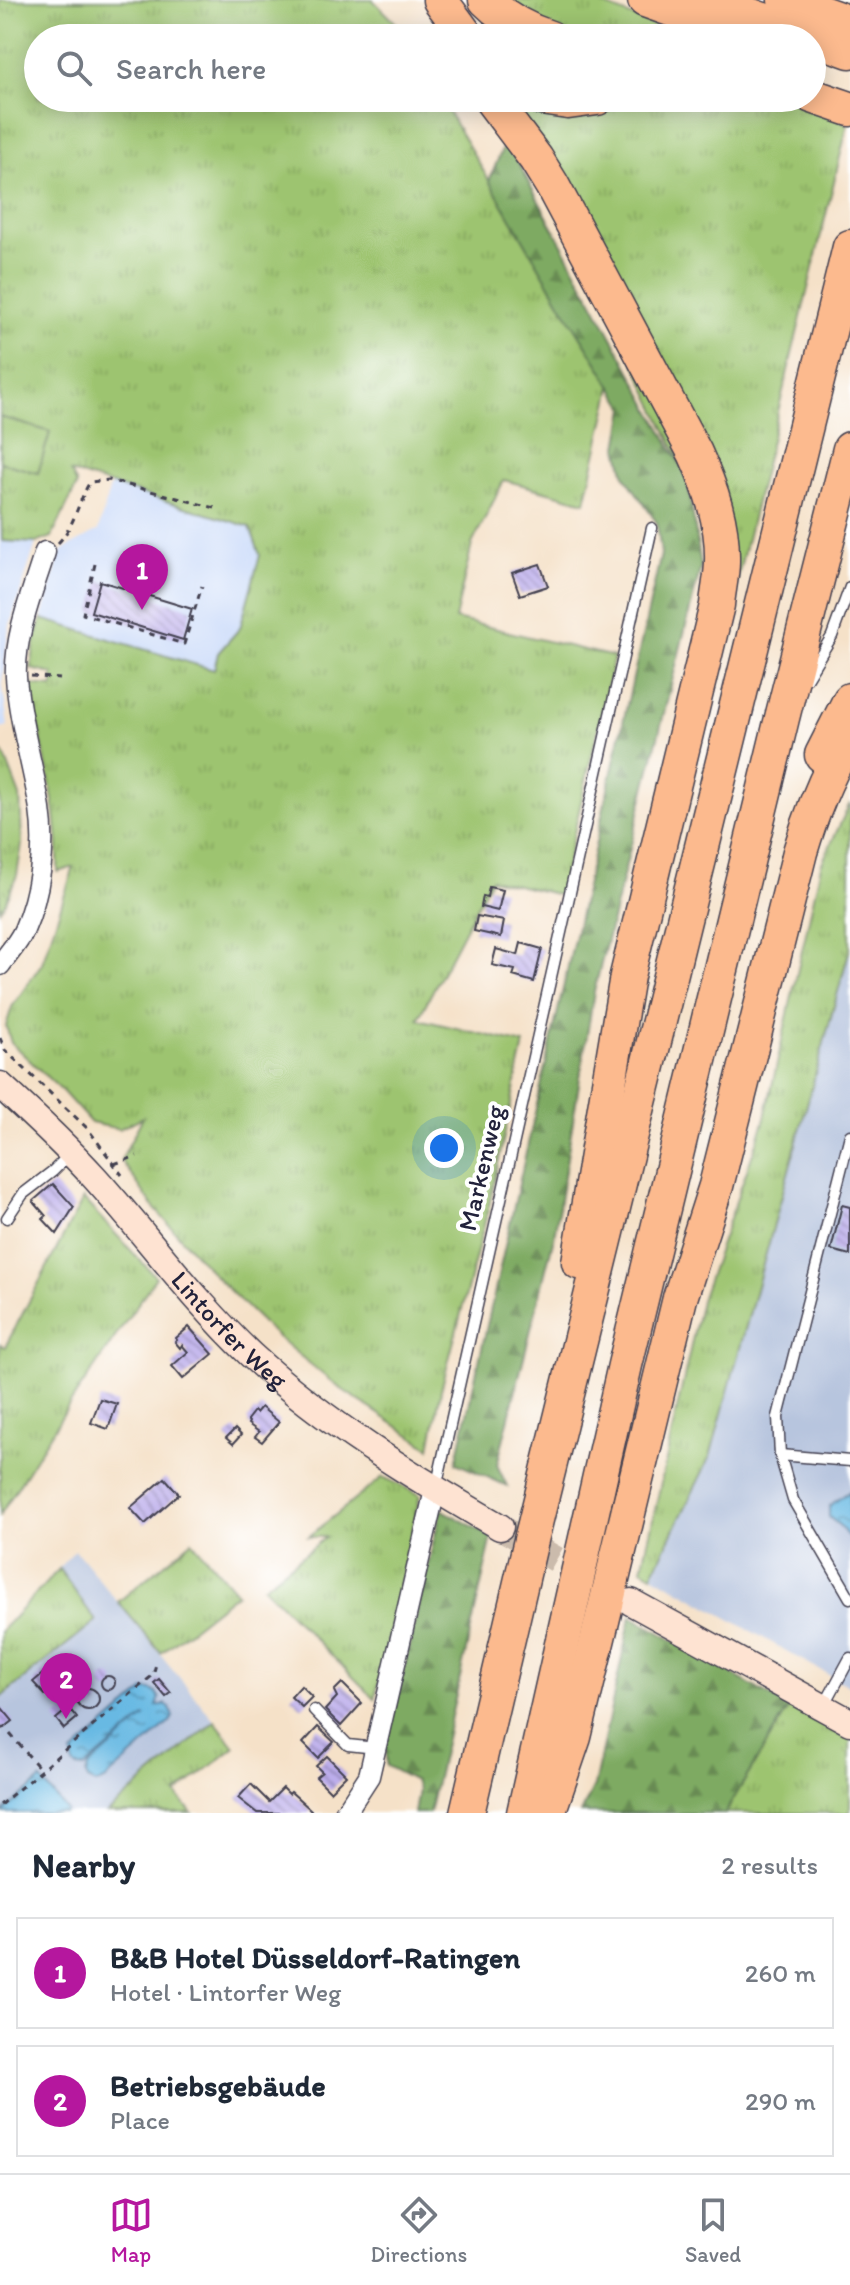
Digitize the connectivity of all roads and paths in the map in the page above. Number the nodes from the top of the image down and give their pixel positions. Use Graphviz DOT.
graph roads {
  1 [pos="439,0"];
  2 [pos="486,0"];
  3 [pos="645,0"];
  4 [pos="707,0"];
  5 [pos="785,0"];
  6 [pos="448,24"];
  7 [pos="457,24"];
  8 [pos="516,24"];
  9 [pos="712,24"];
  10 [pos="751,24"];
  11 [pos="802,24"];
  12 [pos="500,112"];
  13 [pos="850,247"];
  14 [pos="850,449"];
  15 [pos="219,509"];
  16 [pos="652,528"];
  17 [pos="45,552"];
  18 [pos="95,564"];
  19 [pos="202,586"];
  20 [pos="850,587"];
  21 [pos="16,674"];
  22 [pos="60,679"];
  23 [pos="850,700"];
  24 [pos="782,718"];
  25 [pos="850,736"];
  26 [pos="800,852"];
  27 [pos="0,965"];
  28 [pos="0,1038"];
  29 [pos="0,1085"];
  30 [pos="850,1135"];
  31 [pos="71,1153"];
  32 [pos="137,1156"];
  33 [pos="104,1170"];
  34 [pos="122,1175"];
  35 [pos="7,1218"];
  36 [pos="780,1455"];
  37 [pos="850,1461"];
  38 [pos="435,1490"];
  39 [pos="500,1527"];
  40 [pos="531,1540"];
  41 [pos="850,1598"];
  42 [pos="631,1602"];
  43 [pos="850,1658"];
  44 [pos="156,1664"];
  45 [pos="823,1708"];
  46 [pos="314,1710"];
  47 [pos="850,1722"];
  48 [pos="10,1734"];
  49 [pos="376,1748"];
  50 [pos="41,1770"];
  51 [pos="0,1805"];
  52 [pos="345,1813"];
  53 [pos="467,1813"];
  54 [pos="524,1813"];
  55 [pos="548,1813"];
  1 -- 6 [label="highway"];
  1 -- 7 [label="highway"];
  2 -- 8 [label="highway"];
  3 -- 9 [label="highway"];
  4 -- 10 [label="highway"];
  5 -- 11 [label="highway"];
  12 -- 40 [label="highway"];
  13 -- 40 [label="highway"];
  14 -- 24 [label="highway"];
  15 -- 17 [label="path"];
  16 -- 38 [label="lane, Markenweg"];
  17 -- 21 [label="street"];
  18 -- 19 [label="path"];
  20 -- 24 [label="lane"];
  21 -- 22 [label="path"];
  21 -- 27 [label="street"];
  23 -- 26 [label="highway"];
  24 -- 54 [label="highway"];
  25 -- 26 [label="highway"];
  26 -- 55 [label="highway"];
  28 -- 33 [label="path"];
  29 -- 31 [label="main road, Lintorfer Weg"];
  30 -- 36 [label="lane"];
  31 -- 33 [label="main road, Lintorfer Weg"];
  31 -- 35 [label="lane"];
  32 -- 33 [label="path"];
  33 -- 34 [label="path"];
  33 -- 38 [label="main road, Lintorfer Weg"];
  36 -- 37 [label="lane"];
  36 -- 41 [label="lane"];
  38 -- 39 [label="main road, Lintorfer Weg"];
  38 -- 49 [label="street, Markenweg"];
  40 -- 53 [label="highway"];
  42 -- 45 [label="main road"];
  43 -- 45 [label="lane"];
  44 -- 50 [label="path"];
  45 -- 47 [label="main road"];
  46 -- 49 [label="lane"];
  48 -- 50 [label="path"];
  49 -- 52 [label="street, Markenweg"];
  50 -- 51 [label="path"];
}
